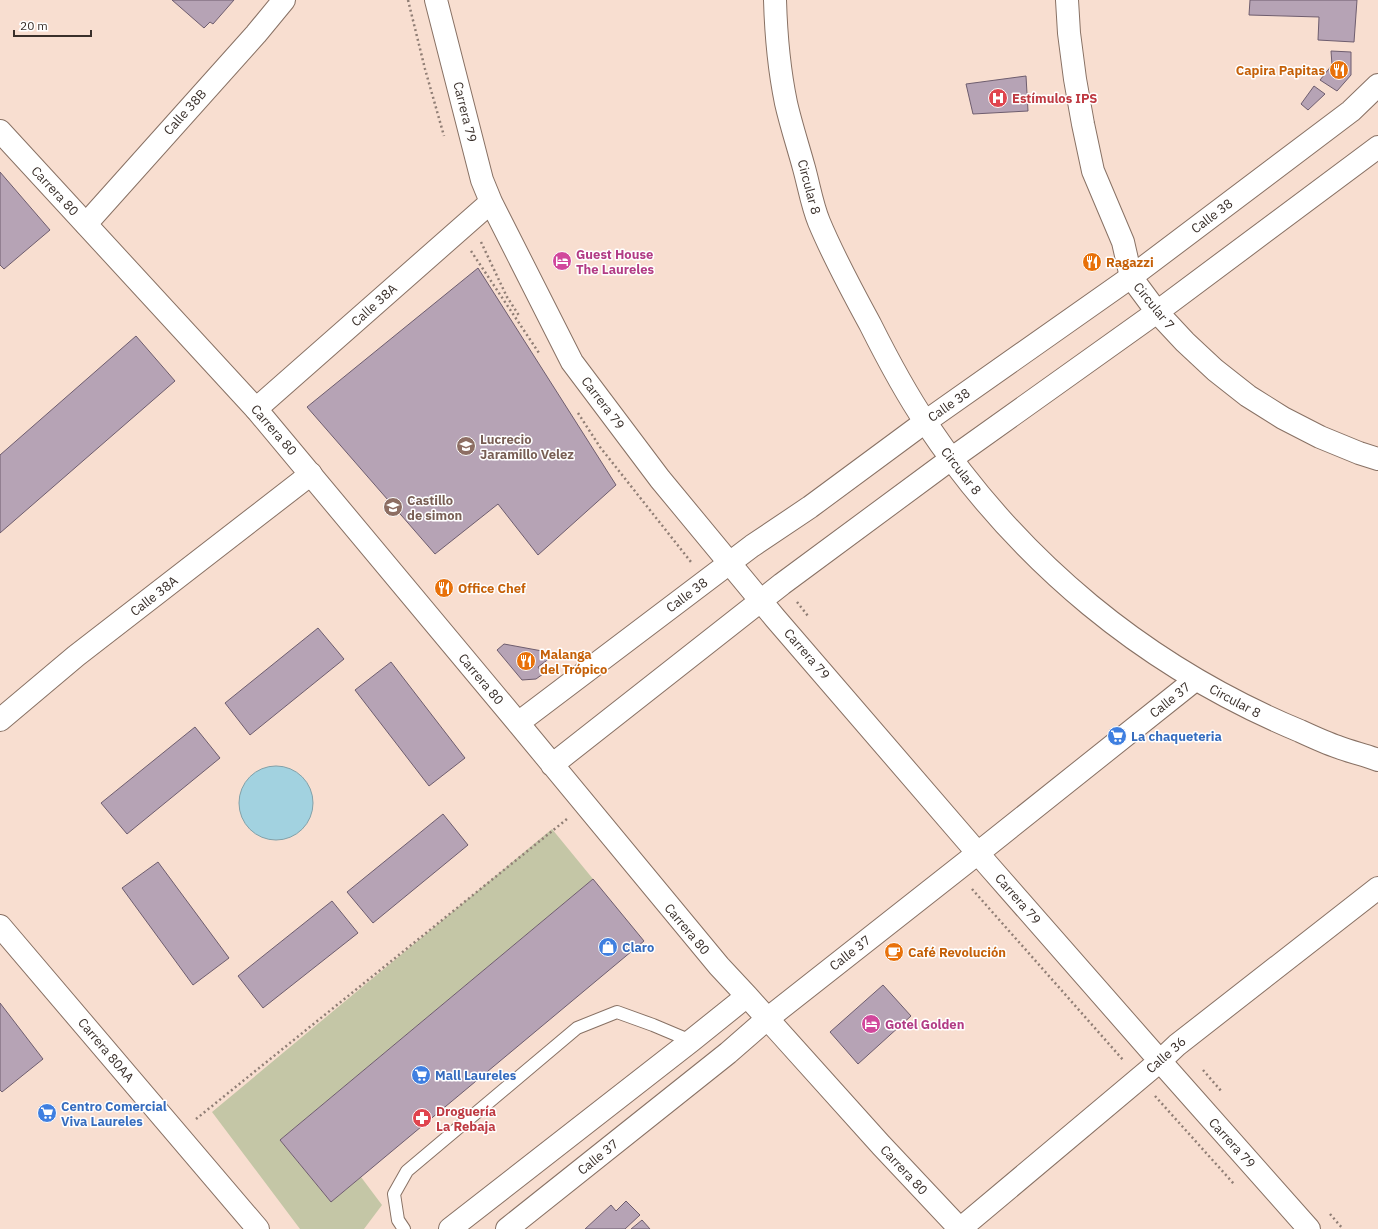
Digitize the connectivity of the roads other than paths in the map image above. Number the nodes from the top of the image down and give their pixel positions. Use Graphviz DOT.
graph roads {
  1 [pos="284,0"];
  2 [pos="436,0"];
  3 [pos="775,0"];
  4 [pos="1067,0"];
  5 [pos="1378,85"];
  6 [pos="0,131"];
  7 [pos="1378,147"];
  8 [pos="491,202"];
  9 [pos="86,224"];
  10 [pos="1131,277"];
  11 [pos="1157,312"];
  12 [pos="256,409"];
  13 [pos="925,422"];
  14 [pos="951,459"];
  15 [pos="1378,459"];
  16 [pos="311,474"];
  17 [pos="730,562"];
  18 [pos="761,601"];
  19 [pos="1195,680"];
  20 [pos="0,720"];
  21 [pos="518,722"];
  22 [pos="1378,760"];
  23 [pos="552,765"];
  24 [pos="978,853"];
  25 [pos="1378,888"];
  26 [pos="0,926"];
  27 [pos="747,996"];
  28 [pos="767,1019"];
  29 [pos="691,1041"];
  30 [pos="1160,1062"];
  31 [pos="516,1226"];
  32 [pos="258,1229"];
  33 [pos="404,1229"];
  34 [pos="450,1229"];
  35 [pos="960,1229"];
  36 [pos="1309,1229"];
  1 -- 9 [label="street, Calle 38B"];
  2 -- 8 [label="street, Carrera 79"];
  3 -- 13 [label="street, Circular 8"];
  4 -- 10 [label="street, Circular 7"];
  5 -- 10 [label="street, Calle 38"];
  6 -- 9 [label="street, Carrera 80"];
  7 -- 11 [label="street"];
  8 -- 12 [label="street, Calle 38A"];
  8 -- 17 [label="street, Carrera 79"];
  9 -- 12 [label="street, Carrera 80"];
  10 -- 11 [label="street, Circular 7"];
  10 -- 13 [label="street, Calle 38"];
  11 -- 14 [label="street"];
  11 -- 15 [label="street, Circular 7"];
  12 -- 16 [label="street, Carrera 80"];
  13 -- 14 [label="street, Circular 8"];
  13 -- 17 [label="street, Calle 38"];
  14 -- 18 [label="street"];
  14 -- 19 [label="street, Circular 8"];
  16 -- 20 [label="street, Calle 38A"];
  16 -- 21 [label="street, Carrera 80"];
  17 -- 18 [label="street, Carrera 79"];
  17 -- 21 [label="street, Calle 38"];
  18 -- 23 [label="street"];
  18 -- 24 [label="street, Carrera 79"];
  19 -- 22 [label="street, Circular 8"];
  19 -- 24 [label="street, Calle 37"];
  21 -- 23 [label="street, Carrera 80"];
  23 -- 27 [label="street, Carrera 80"];
  24 -- 28 [label="street, Calle 37"];
  24 -- 30 [label="street, Carrera 79"];
  25 -- 30 [label="street, Calle 36"];
  26 -- 32 [label="street, Carrera 80AA"];
  27 -- 28 [label="street, Carrera 80"];
  27 -- 29 [label="street"];
  28 -- 31 [label="street, Calle 37"];
  28 -- 35 [label="street, Carrera 80"];
  29 -- 33 [label="lane"];
  29 -- 34 [label="street"];
  30 -- 35 [label="street, Calle 36"];
  30 -- 36 [label="street, Carrera 79"];
}
